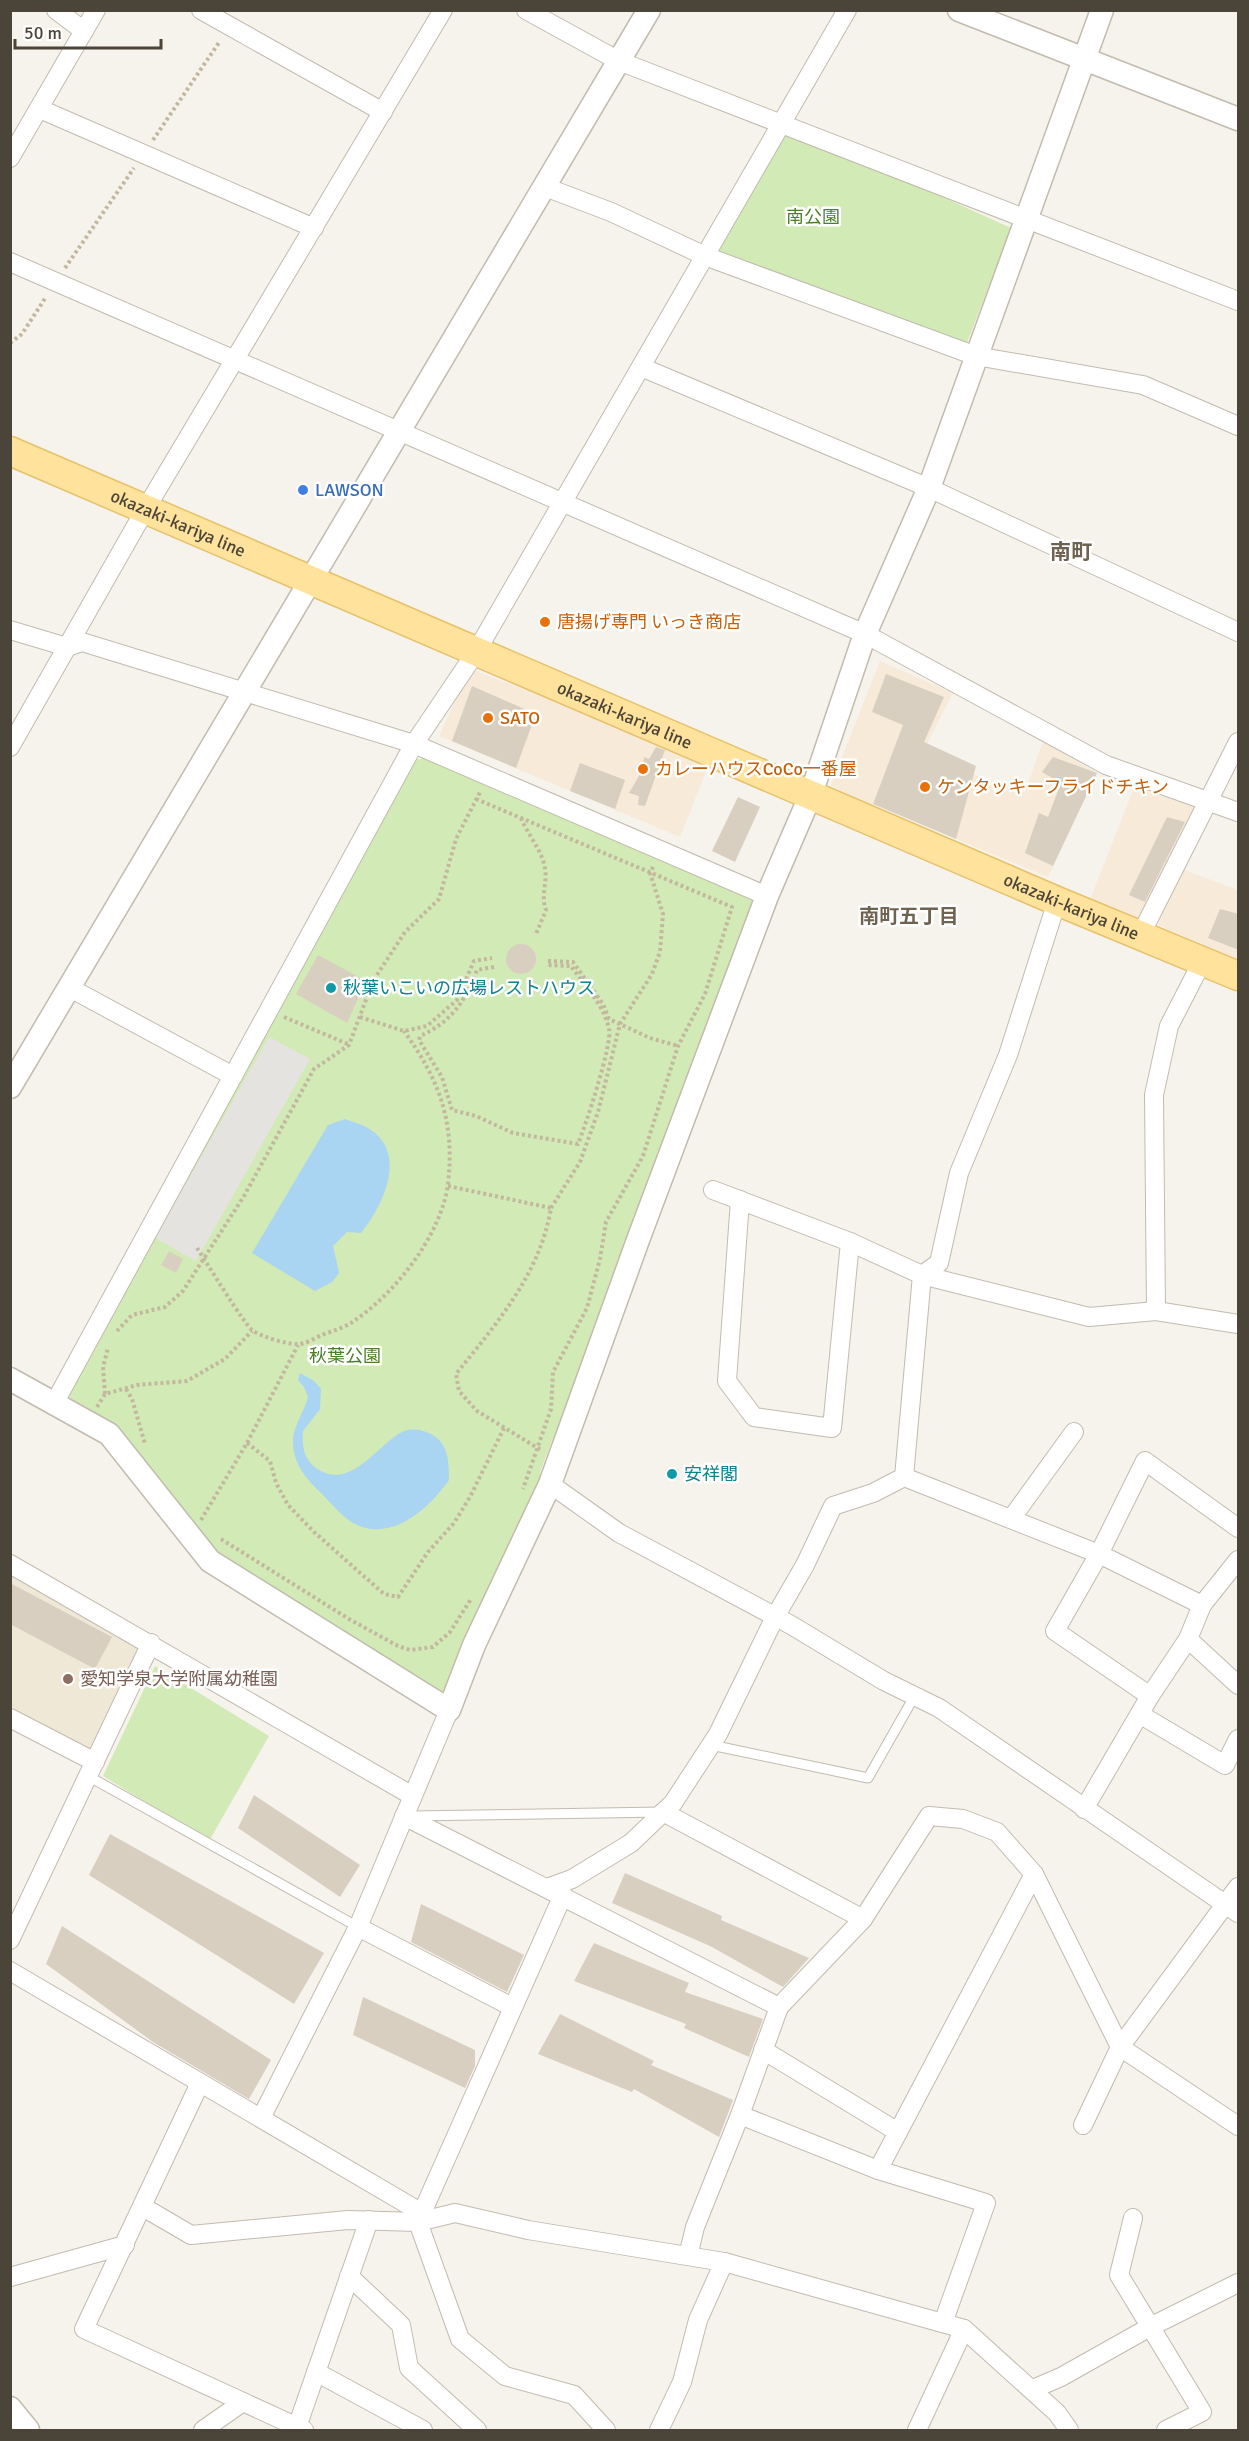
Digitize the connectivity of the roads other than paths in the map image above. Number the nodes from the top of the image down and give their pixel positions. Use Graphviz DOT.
graph roads {
  1 [pos="56,10"];
  2 [pos="96,10"];
  3 [pos="201,10"];
  4 [pos="443,10"];
  5 [pos="526,10"];
  6 [pos="650,10"];
  7 [pos="847,10"];
  8 [pos="959,10"];
  9 [pos="1102,10"];
  10 [pos="84,31"];
  11 [pos="1084,59"];
  12 [pos="620,61"];
  13 [pos="40,109"];
  14 [pos="383,112"];
  15 [pos="1239,119"];
  16 [pos="782,124"];
  17 [pos="10,158"];
  18 [pos="546,187"];
  19 [pos="1025,218"];
  20 [pos="314,228"];
  21 [pos="705,256"];
  22 [pos="10,262"];
  23 [pos="1239,301"];
  24 [pos="976,356"];
  25 [pos="235,360"];
  26 [pos="641,367"];
  27 [pos="1239,426"];
  28 [pos="402,431"];
  29 [pos="10,451"];
  30 [pos="929,488"];
  31 [pos="562,504"];
  32 [pos="145,510"];
  33 [pos="312,581"];
  34 [pos="10,630"];
  35 [pos="1239,632"];
  36 [pos="865,634"];
  37 [pos="67,647"];
  38 [pos="476,652"];
  39 [pos="246,693"];
  40 [pos="1239,742"];
  41 [pos="414,744"];
  42 [pos="10,747"];
  43 [pos="811,794"];
  44 [pos="1209,801"];
  45 [pos="1239,812"];
  46 [pos="766,896"];
  47 [pos="1056,901"];
  48 [pos="1140,936"];
  49 [pos="1203,960"];
  50 [pos="1239,976"];
  51 [pos="70,988"];
  52 [pos="233,1076"];
  53 [pos="10,1088"];
  54 [pos="713,1190"];
  55 [pos="740,1200"];
  56 [pos="850,1242"];
  57 [pos="922,1275"];
  58 [pos="1156,1311"];
  59 [pos="1239,1324"];
  60 [pos="10,1379"];
  61 [pos="55,1402"];
  62 [pos="1074,1432"];
  63 [pos="904,1477"];
  64 [pos="550,1484"];
  65 [pos="1011,1519"];
  66 [pos="1239,1528"];
  67 [pos="1099,1554"];
  68 [pos="1239,1560"];
  69 [pos="10,1564"];
  70 [pos="1202,1605"];
  71 [pos="775,1617"];
  72 [pos="1188,1639"];
  73 [pos="151,1643"];
  74 [pos="1239,1685"];
  75 [pos="1150,1696"];
  76 [pos="914,1697"];
  77 [pos="449,1710"];
  78 [pos="1141,1715"];
  79 [pos="10,1718"];
  80 [pos="1239,1739"];
  81 [pos="711,1744"];
  82 [pos="92,1769"];
  83 [pos="411,1795"];
  84 [pos="1084,1809"];
  85 [pos="663,1812"];
  86 [pos="404,1816"];
  87 [pos="1034,1874"];
  88 [pos="1239,1887"];
  89 [pos="555,1892"];
  90 [pos="1232,1909"];
  91 [pos="863,1919"];
  92 [pos="358,1927"];
  93 [pos="10,1940"];
  94 [pos="10,1971"];
  95 [pos="512,2007"];
  96 [pos="778,2007"];
  97 [pos="1120,2047"];
  98 [pos="763,2050"];
  99 [pos="200,2082"];
  100 [pos="741,2115"];
  101 [pos="261,2118"];
  102 [pos="1083,2124"];
  103 [pos="1239,2126"];
  104 [pos="898,2132"];
  105 [pos="878,2170"];
  106 [pos="143,2207"];
  107 [pos="420,2218"];
  108 [pos="1133,2218"];
  109 [pos="369,2220"];
  110 [pos="125,2245"];
  111 [pos="688,2256"];
  112 [pos="724,2262"];
  113 [pos="349,2276"];
  114 [pos="10,2277"];
  115 [pos="1239,2283"];
  116 [pos="943,2323"];
  117 [pos="1150,2327"];
  118 [pos="964,2329"];
  119 [pos="316,2372"];
  120 [pos="1033,2389"];
  121 [pos="243,2402"];
  122 [pos="10,2408"];
  123 [pos="299,2429"];
  124 [pos="28,2430"];
  125 [pos="203,2430"];
  126 [pos="423,2430"];
  127 [pos="477,2430"];
  128 [pos="606,2430"];
  129 [pos="659,2430"];
  130 [pos="917,2430"];
  131 [pos="1070,2430"];
  132 [pos="1166,2430"];
  1 -- 10 [label="street"];
  2 -- 10 [label="street"];
  3 -- 14 [label="street"];
  4 -- 14 [label="street"];
  5 -- 12 [label="street"];
  6 -- 12 [label="street"];
  7 -- 16 [label="street"];
  8 -- 11 [label="street"];
  9 -- 11 [label="street"];
  10 -- 13 [label="street"];
  11 -- 15 [label="street"];
  11 -- 19 [label="street"];
  12 -- 16 [label="street"];
  12 -- 18 [label="street"];
  13 -- 17 [label="street"];
  13 -- 20 [label="street"];
  14 -- 20 [label="street"];
  16 -- 19 [label="street"];
  16 -- 21 [label="street"];
  18 -- 21 [label="street"];
  18 -- 28 [label="street"];
  19 -- 23 [label="street"];
  19 -- 24 [label="street"];
  20 -- 25 [label="street"];
  21 -- 24 [label="street"];
  21 -- 26 [label="street"];
  22 -- 25 [label="street"];
  24 -- 27 [label="street"];
  24 -- 30 [label="street"];
  25 -- 28 [label="street"];
  25 -- 32 [label="street"];
  26 -- 30 [label="street"];
  26 -- 31 [label="street"];
  28 -- 31 [label="street"];
  28 -- 33 [label="street"];
  29 -- 32 [label="main road, okazaki-kariya line"];
  30 -- 35 [label="street"];
  30 -- 36 [label="street"];
  31 -- 36 [label="street"];
  31 -- 38 [label="street"];
  32 -- 33 [label="main road, okazaki-kariya line"];
  32 -- 37 [label="street"];
  33 -- 38 [label="main road, okazaki-kariya line"];
  33 -- 39 [label="street"];
  34 -- 37 [label="street"];
  36 -- 43 [label="street"];
  36 -- 44 [label="street"];
  37 -- 39 [label="street"];
  37 -- 42 [label="street"];
  38 -- 41 [label="street"];
  38 -- 43 [label="main road, okazaki-kariya line"];
  39 -- 41 [label="street"];
  39 -- 51 [label="street"];
  40 -- 44 [label="street"];
  41 -- 46 [label="street"];
  41 -- 52 [label="street"];
  43 -- 46 [label="street"];
  43 -- 47 [label="main road, okazaki-kariya line"];
  44 -- 45 [label="street"];
  44 -- 48 [label="street"];
  46 -- 64 [label="street"];
  47 -- 48 [label="main road, okazaki-kariya line"];
  47 -- 57 [label="street"];
  48 -- 49 [label="main road, okazaki-kariya line"];
  49 -- 50 [label="main road, okazaki-kariya line"];
  49 -- 58 [label="street"];
  51 -- 52 [label="street"];
  51 -- 53 [label="street"];
  52 -- 61 [label="street"];
  54 -- 55 [label="street"];
  55 -- 56 [label="street"];
  55 -- 56 [label="street"];
  56 -- 57 [label="street"];
  57 -- 58 [label="street"];
  57 -- 63 [label="street"];
  58 -- 59 [label="street"];
  60 -- 61 [label="street"];
  61 -- 77 [label="street"];
  62 -- 65 [label="street"];
  63 -- 65 [label="street"];
  63 -- 71 [label="street"];
  64 -- 71 [label="street"];
  64 -- 77 [label="street"];
  65 -- 67 [label="street"];
  66 -- 67 [label="street"];
  67 -- 70 [label="street"];
  67 -- 75 [label="street"];
  68 -- 70 [label="street"];
  69 -- 73 [label="street"];
  70 -- 72 [label="street"];
  71 -- 76 [label="street"];
  71 -- 81 [label="street"];
  72 -- 74 [label="street"];
  72 -- 75 [label="street"];
  73 -- 82 [label="street"];
  73 -- 83 [label="street"];
  75 -- 78 [label="street"];
  76 -- 81 [label="lane"];
  76 -- 84 [label="street"];
  77 -- 83 [label="street"];
  78 -- 80 [label="street"];
  78 -- 84 [label="street"];
  79 -- 82 [label="street"];
  81 -- 85 [label="street"];
  82 -- 92 [label="lane"];
  82 -- 93 [label="street"];
  83 -- 86 [label="street"];
  84 -- 90 [label="street"];
  85 -- 86 [label="lane"];
  85 -- 89 [label="street"];
  85 -- 91 [label="street"];
  86 -- 89 [label="street"];
  86 -- 92 [label="street"];
  87 -- 91 [label="street"];
  87 -- 97 [label="street"];
  87 -- 104 [label="street"];
  88 -- 90 [label="street"];
  89 -- 95 [label="street"];
  89 -- 96 [label="street"];
  90 -- 97 [label="street"];
  91 -- 96 [label="street"];
  92 -- 95 [label="street"];
  92 -- 101 [label="street"];
  94 -- 99 [label="street"];
  95 -- 107 [label="street"];
  96 -- 98 [label="street"];
  97 -- 102 [label="street"];
  97 -- 103 [label="street"];
  98 -- 100 [label="street"];
  98 -- 104 [label="street"];
  99 -- 101 [label="street"];
  99 -- 106 [label="street"];
  100 -- 105 [label="street"];
  100 -- 111 [label="street"];
  101 -- 107 [label="street"];
  104 -- 105 [label="street"];
  105 -- 116 [label="street"];
  106 -- 109 [label="street"];
  106 -- 110 [label="street"];
  107 -- 109 [label="street"];
  107 -- 111 [label="street"];
  107 -- 128 [label="street"];
  108 -- 117 [label="street"];
  109 -- 113 [label="street"];
  110 -- 114 [label="street"];
  110 -- 121 [label="street"];
  111 -- 112 [label="street"];
  112 -- 116 [label="street"];
  112 -- 129 [label="street"];
  113 -- 119 [label="street"];
  113 -- 127 [label="street"];
  115 -- 117 [label="street"];
  116 -- 118 [label="street"];
  117 -- 120 [label="street"];
  117 -- 132 [label="street"];
  118 -- 120 [label="street"];
  118 -- 130 [label="street"];
  119 -- 123 [label="street"];
  119 -- 126 [label="street"];
  120 -- 131 [label="street"];
  121 -- 123 [label="street"];
  121 -- 125 [label="street"];
  122 -- 124 [label="street"];
}
